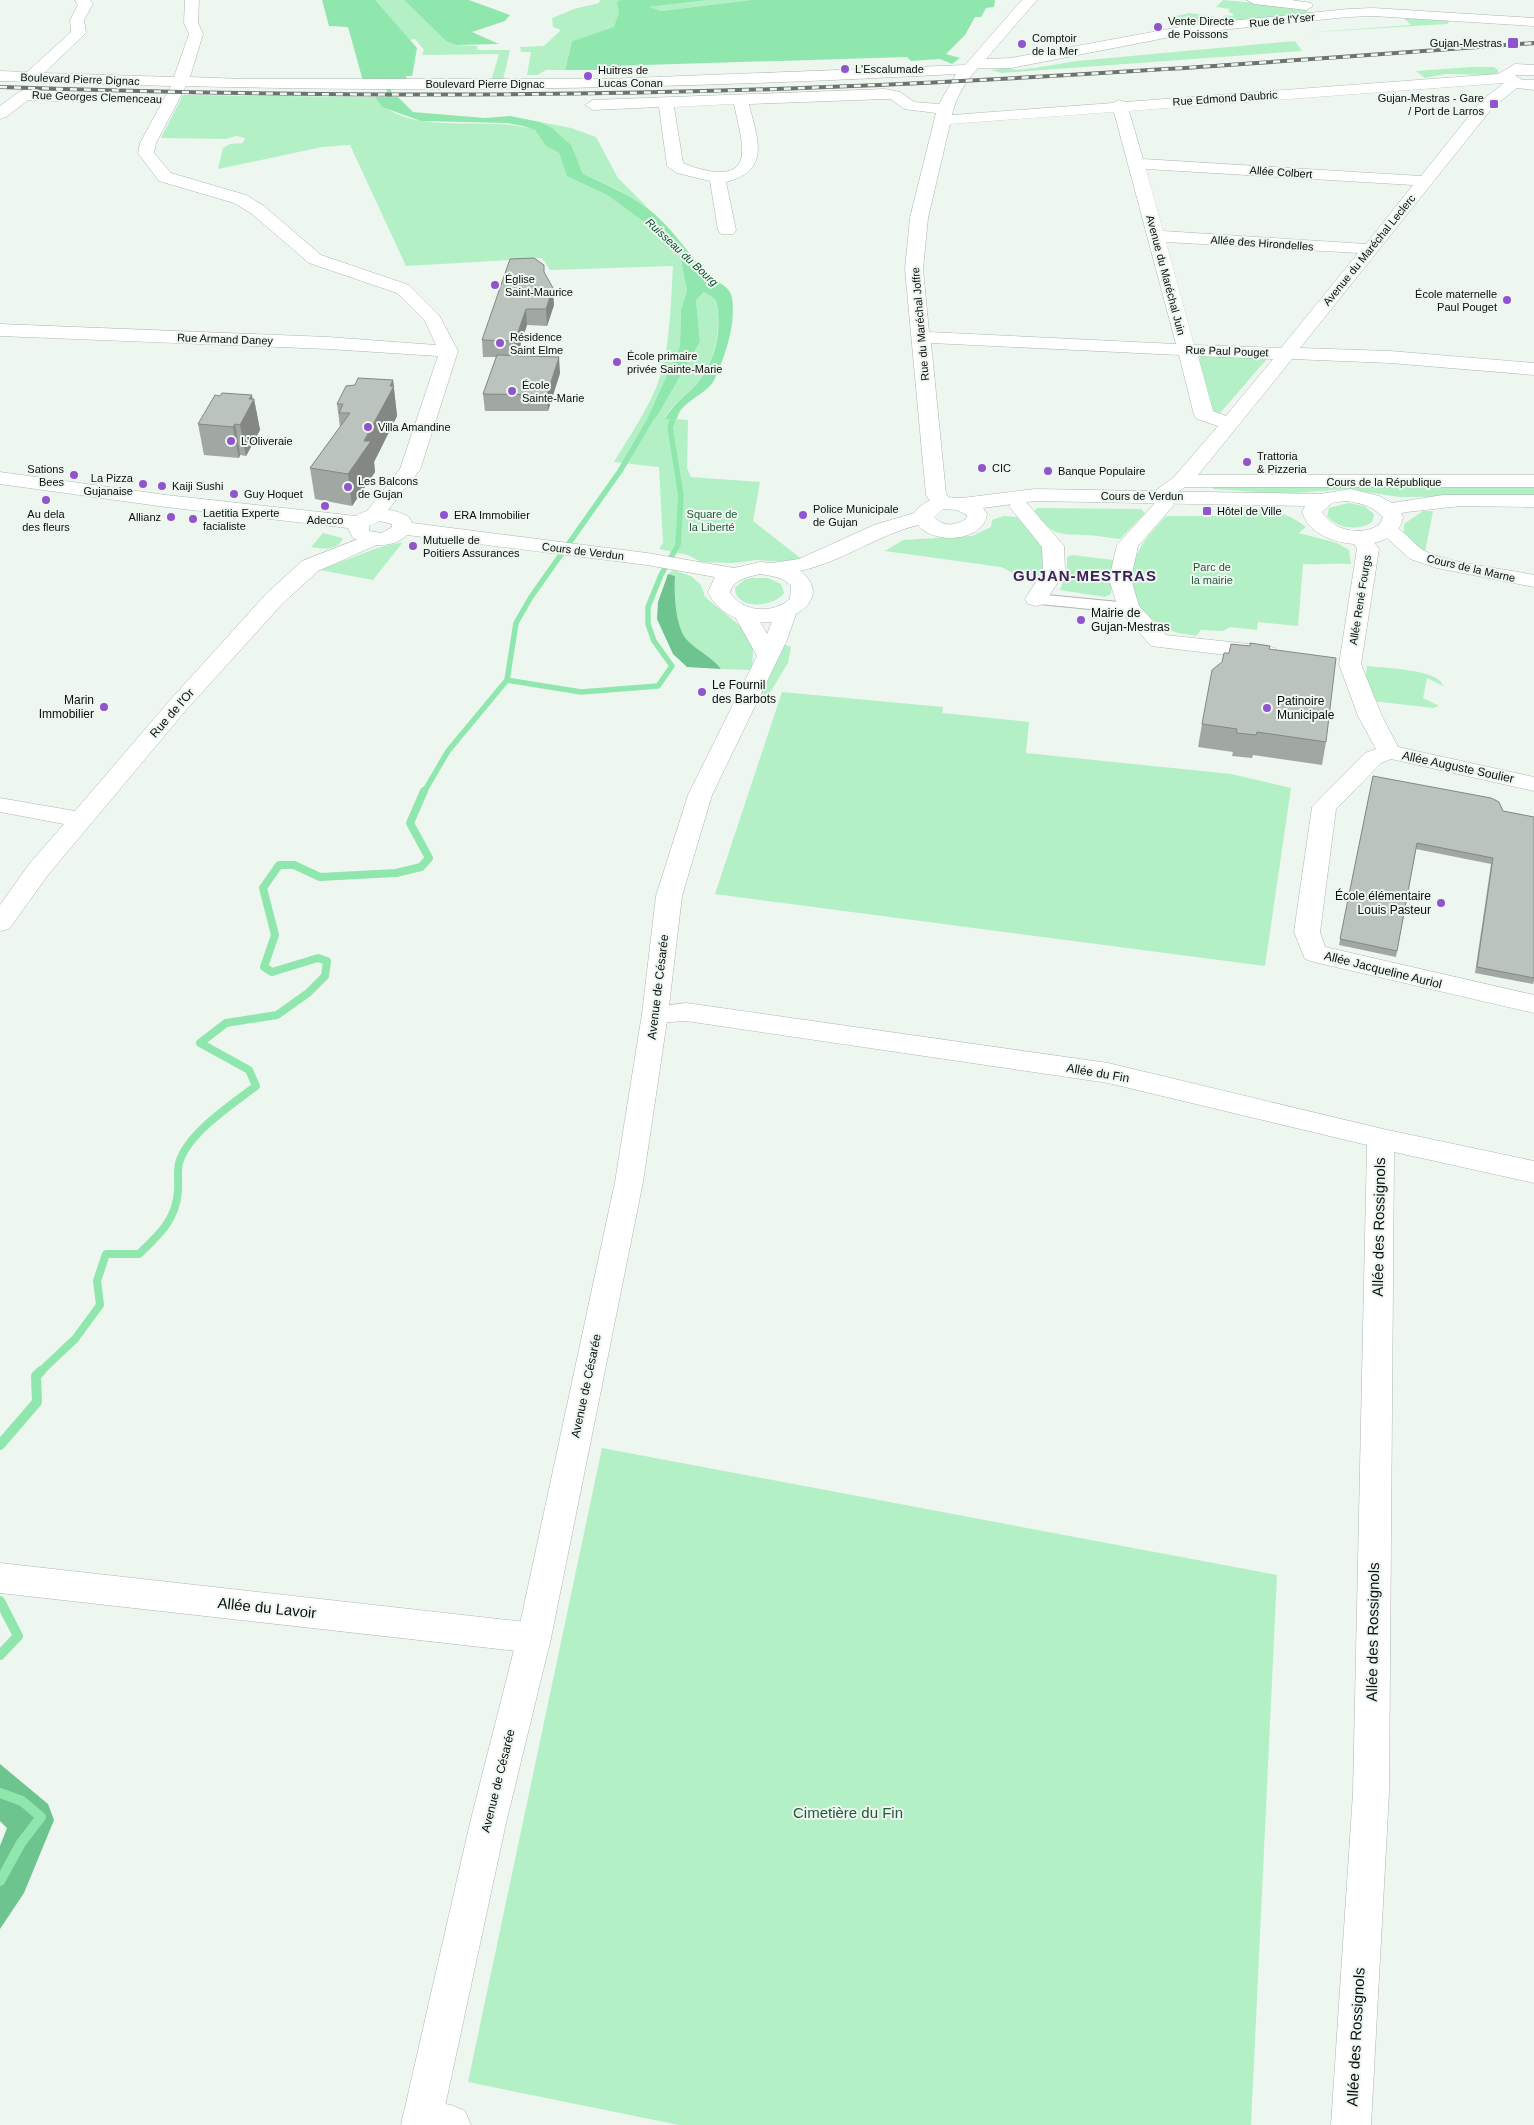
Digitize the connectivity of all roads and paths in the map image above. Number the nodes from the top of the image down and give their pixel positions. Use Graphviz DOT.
graph roads {
  1 [pos="82,0"];
  2 [pos="192,0"];
  3 [pos="1030,0"];
  4 [pos="1254,0"];
  5 [pos="1323,8"];
  6 [pos="1534,22"];
  7 [pos="972,67"];
  8 [pos="1534,70"];
  9 [pos="0,76"];
  10 [pos="31,78"];
  11 [pos="1511,80"];
  12 [pos="180,83"];
  13 [pos="1534,85"];
  14 [pos="73,96"];
  15 [pos="151,99"];
  16 [pos="171,100"];
  17 [pos="741,100"];
  18 [pos="666,102"];
  19 [pos="593,105"];
  20 [pos="1119,105"];
  21 [pos="0,114"];
  22 [pos="944,114"];
  23 [pos="1136,163"];
  24 [pos="717,177"];
  25 [pos="1425,181"];
  26 [pos="727,230"];
  27 [pos="1154,236"];
  28 [pos="1370,249"];
  29 [pos="0,330"];
  30 [pos="920,337"];
  31 [pos="1186,350"];
  32 [pos="449,351"];
  33 [pos="1286,353"];
  34 [pos="1534,369"];
  35 [pos="1230,423"];
  36 [pos="410,470"];
  37 [pos="0,478"];
  38 [pos="1534,481"];
  39 [pos="1195,483"];
  40 [pos="1161,500"];
  41 [pos="1534,501"];
  42 [pos="1019,506"];
  43 [pos="961,508"];
  44 [pos="1317,510"];
  45 [pos="1389,520"];
  46 [pos="928,522"];
  47 [pos="400,523"];
  48 [pos="369,526"];
  49 [pos="1360,537"];
  50 [pos="774,570"];
  51 [pos="726,581"];
  52 [pos="1534,582"];
  53 [pos="803,586"];
  54 [pos="1036,599"];
  55 [pos="1129,608"];
  56 [pos="786,611"];
  57 [pos="744,613"];
  58 [pos="768,656"];
  59 [pos="1284,656"];
  60 [pos="1340,663"];
  61 [pos="1389,752"];
  62 [pos="1534,784"];
  63 [pos="0,805"];
  64 [pos="81,820"];
  65 [pos="0,923"];
  66 [pos="1534,1004"];
  67 [pos="655,1014"];
  68 [pos="1383,1139"];
  69 [pos="1534,1172"];
  70 [pos="10,1579"];
  71 [pos="534,1638"];
  72 [pos="431,2123"];
  73 [pos="1351,2125"];
  1 -- 10 [label="street"];
  2 -- 12 [label="street"];
  3 -- 7 [label="street, Rue du Maréchal Joffre"];
  4 -- 5 [label="street"];
  5 -- 6 [label="street, Rue de l'Yser"];
  5 -- 7 [label="street, Rue de l'Yser"];
  7 -- 12 [label="street, Boulevard Pierre Dignac"];
  7 -- 22 [label="street, Rue du Maréchal Joffre"];
  8 -- 11 [label="street, Rue Edmond Daubric"];
  9 -- 10 [label="street, Boulevard Pierre Dignac"];
  10 -- 12 [label="street, Boulevard Pierre Dignac"];
  11 -- 13 [label="street, Rue Edmond Daubric"];
  11 -- 20 [label="street, Rue Edmond Daubric"];
  11 -- 25 [label="street, Avenue du Maréchal Leclerc"];
  12 -- 16 [label="street"];
  14 -- 21 [label="street, Rue Georges Clemenceau"];
  15 -- 16 [label="street, Rue Georges Clemenceau"];
  16 -- 32 [label="street"];
  17 -- 18 [label="street, Rue Edmond Daubric"];
  17 -- 22 [label="street, Rue Edmond Daubric"];
  17 -- 24 [label="street"];
  18 -- 19 [label="street, Rue Edmond Daubric"];
  18 -- 24 [label="street"];
  20 -- 22 [label="street, Rue Edmond Daubric"];
  20 -- 23 [label="street, Avenue du Maréchal Juin"];
  22 -- 30 [label="street, Rue du Maréchal Joffre"];
  23 -- 25 [label="street, Allée Colbert"];
  23 -- 27 [label="street, Avenue du Maréchal Juin"];
  24 -- 26 [label="street"];
  25 -- 28 [label="street, Avenue du Maréchal Leclerc"];
  27 -- 28 [label="street, Allée des Hirondelles"];
  27 -- 31 [label="street, Avenue du Maréchal Juin"];
  28 -- 33 [label="street, Avenue du Maréchal Leclerc"];
  29 -- 32 [label="street, Rue Armand Daney"];
  30 -- 31 [label="street, Rue Paul Pouget"];
  30 -- 43 [label="street, Rue du Maréchal Joffre"];
  31 -- 33 [label="street, Rue Paul Pouget"];
  31 -- 35 [label="street, Avenue du Maréchal Juin"];
  32 -- 36 [label="street"];
  33 -- 34 [label="street, Rue Paul Pouget"];
  33 -- 35 [label="street, Avenue du Maréchal Leclerc"];
  35 -- 39 [label="street"];
  36 -- 47 [label="street"];
  36 -- 48 [label="street"];
  37 -- 48 [label="street"];
  38 -- 39 [label="street, Cours de la République"];
  39 -- 40 [label="street, Cours de Verdun"];
  39 -- 40 [label="street"];
  39 -- 44 [label="street, Cours de Verdun"];
  40 -- 42 [label="street, Cours de Verdun"];
  40 -- 43 [label="street, Cours de Verdun"];
  40 -- 44 [label="street, Cours de Verdun"];
  40 -- 55 [label="street"];
  41 -- 45 [label="street, Cours de la République"];
  42 -- 43 [label="street, Cours de Verdun"];
  42 -- 54 [label="street"];
  43 -- 46 [label="street"];
  43 -- 46 [label="street"];
  44 -- 45 [label="street, Cours de la Marne"];
  44 -- 49 [label="street"];
  45 -- 49 [label="street, Cours de la République"];
  45 -- 52 [label="street, Cours de la Marne"];
  46 -- 50 [label="street"];
  46 -- 53 [label="street"];
  47 -- 48 [label="street, Cours de Verdun"];
  47 -- 51 [label="street, Cours de Verdun"];
  48 -- 64 [label="street, Rue de l'Or"];
  49 -- 60 [label="street, Allée René Fourgs"];
  50 -- 51 [label="street"];
  50 -- 53 [label="street"];
  51 -- 57 [label="street"];
  53 -- 56 [label="street"];
  54 -- 55 [label="street"];
  55 -- 59 [label="street"];
  56 -- 57 [label="street"];
  56 -- 58 [label="street, Avenue de Césarée"];
  57 -- 58 [label="street"];
  58 -- 67 [label="street, Avenue de Césarée"];
  60 -- 61 [label="street, Allée Auguste Soulier"];
  61 -- 62 [label="street, Allée Auguste Soulier"];
  61 -- 66 [label="street, Allée Jacqueline Auriol"];
  63 -- 64 [label="street"];
  64 -- 65 [label="street, Rue de l'Or"];
  67 -- 68 [label="street, Allée du Fin"];
  67 -- 71 [label="street, Avenue de Césarée"];
  68 -- 69 [label="street, Allée du Fin"];
  68 -- 73 [label="street, Allée des Rossignols"];
  70 -- 71 [label="street, Allée du Lavoir"];
  71 -- 72 [label="street, Avenue de Césarée"];
}
